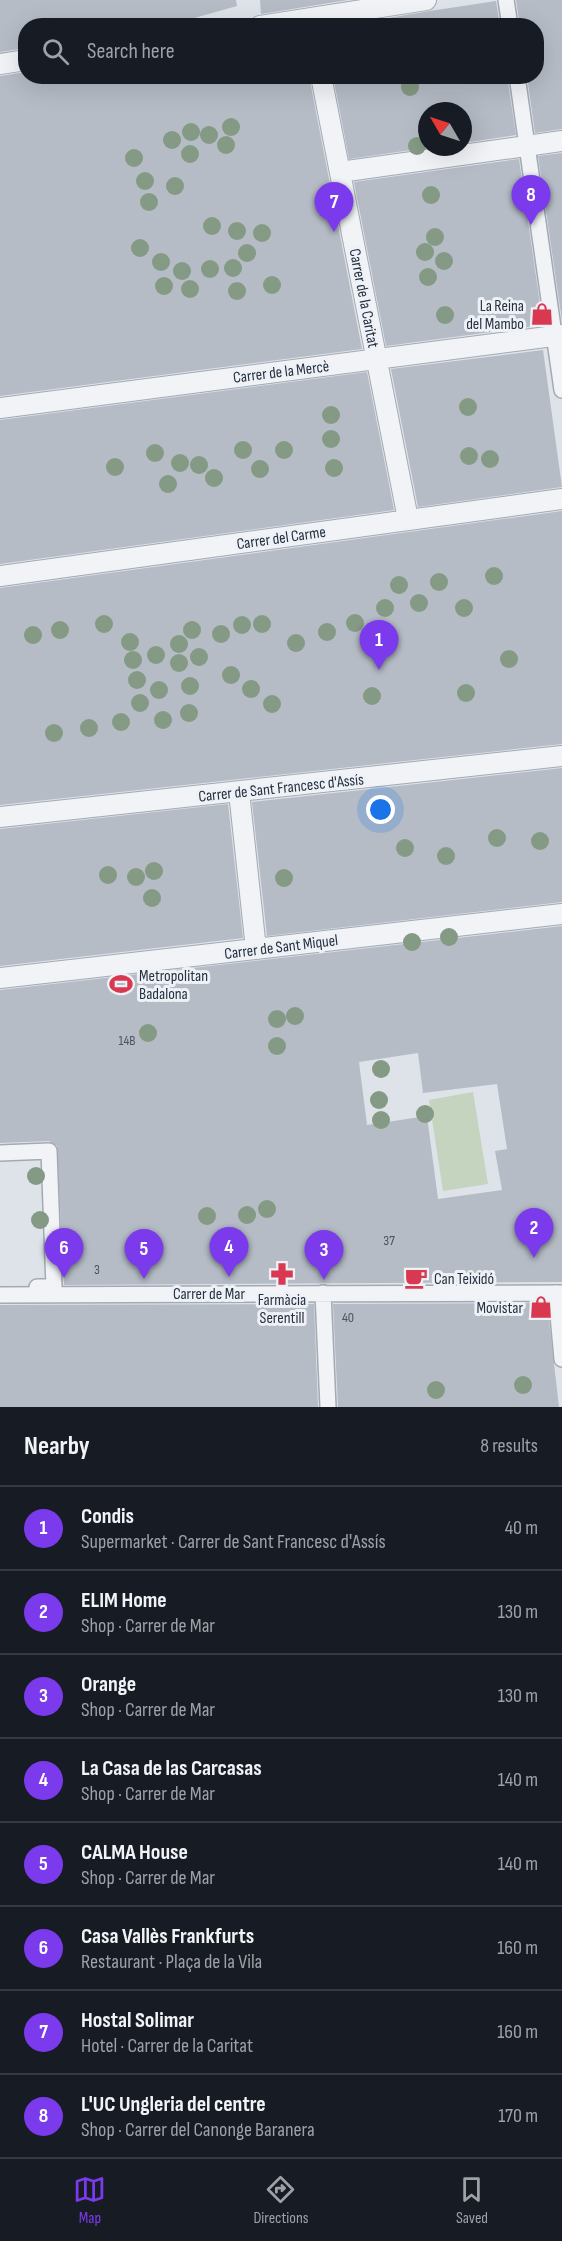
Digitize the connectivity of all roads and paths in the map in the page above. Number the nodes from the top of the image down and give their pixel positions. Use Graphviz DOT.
graph roads {
  1 [pos="426,0"];
  2 [pos="506,0"];
  3 [pos="309,15"];
  4 [pos="509,18"];
  5 [pos="18,61"];
  6 [pos="0,64"];
  7 [pos="323,84"];
  8 [pos="518,84"];
  9 [pos="562,141"];
  10 [pos="527,146"];
  11 [pos="340,172"];
  12 [pos="558,335"];
  13 [pos="376,359"];
  14 [pos="562,390"];
  15 [pos="0,408"];
  16 [pos="562,499"];
  17 [pos="408,519"];
  18 [pos="0,576"];
  19 [pos="562,756"];
  20 [pos="239,792"];
  21 [pos="0,817"];
  22 [pos="562,914"];
  23 [pos="256,949"];
  24 [pos="0,978"];
  25 [pos="0,1153"];
  26 [pos="0,1288"];
  27 [pos="322,1293"];
  28 [pos="559,1293"];
  29 [pos="0,1295"];
  30 [pos="562,1359"];
  31 [pos="328,1407"];
  1 -- 3 [label="street"];
  2 -- 4 [label="street"];
  5 -- 6 [label="street"];
  7 -- 11 [label="street, Carrer de la Caritat"];
  8 -- 10 [label="street"];
  9 -- 10 [label="street"];
  10 -- 11 [label="street"];
  10 -- 12 [label="street"];
  11 -- 13 [label="street, Carrer de la Caritat"];
  12 -- 13 [label="street, Carrer de la Mercè"];
  12 -- 14 [label="street"];
  13 -- 15 [label="street, Carrer de la Mercè"];
  13 -- 17 [label="street, Carrer de la Caritat"];
  16 -- 17 [label="street, Carrer del Carme"];
  17 -- 18 [label="street, Carrer del Carme"];
  19 -- 20 [label="street, Carrer de Sant Francesc d'Assís"];
  20 -- 21 [label="street, Carrer de Sant Francesc d'Assís"];
  20 -- 23 [label="street"];
  22 -- 23 [label="street, Carrer de Sant Miquel"];
  23 -- 24 [label="street, Carrer de Sant Miquel"];
  25 -- 26 [label="street"];
  27 -- 28 [label="street, Carrer de Mar"];
  27 -- 29 [label="street, Carrer de Mar"];
  27 -- 31 [label="street"];
  28 -- 30 [label="street"];
}
